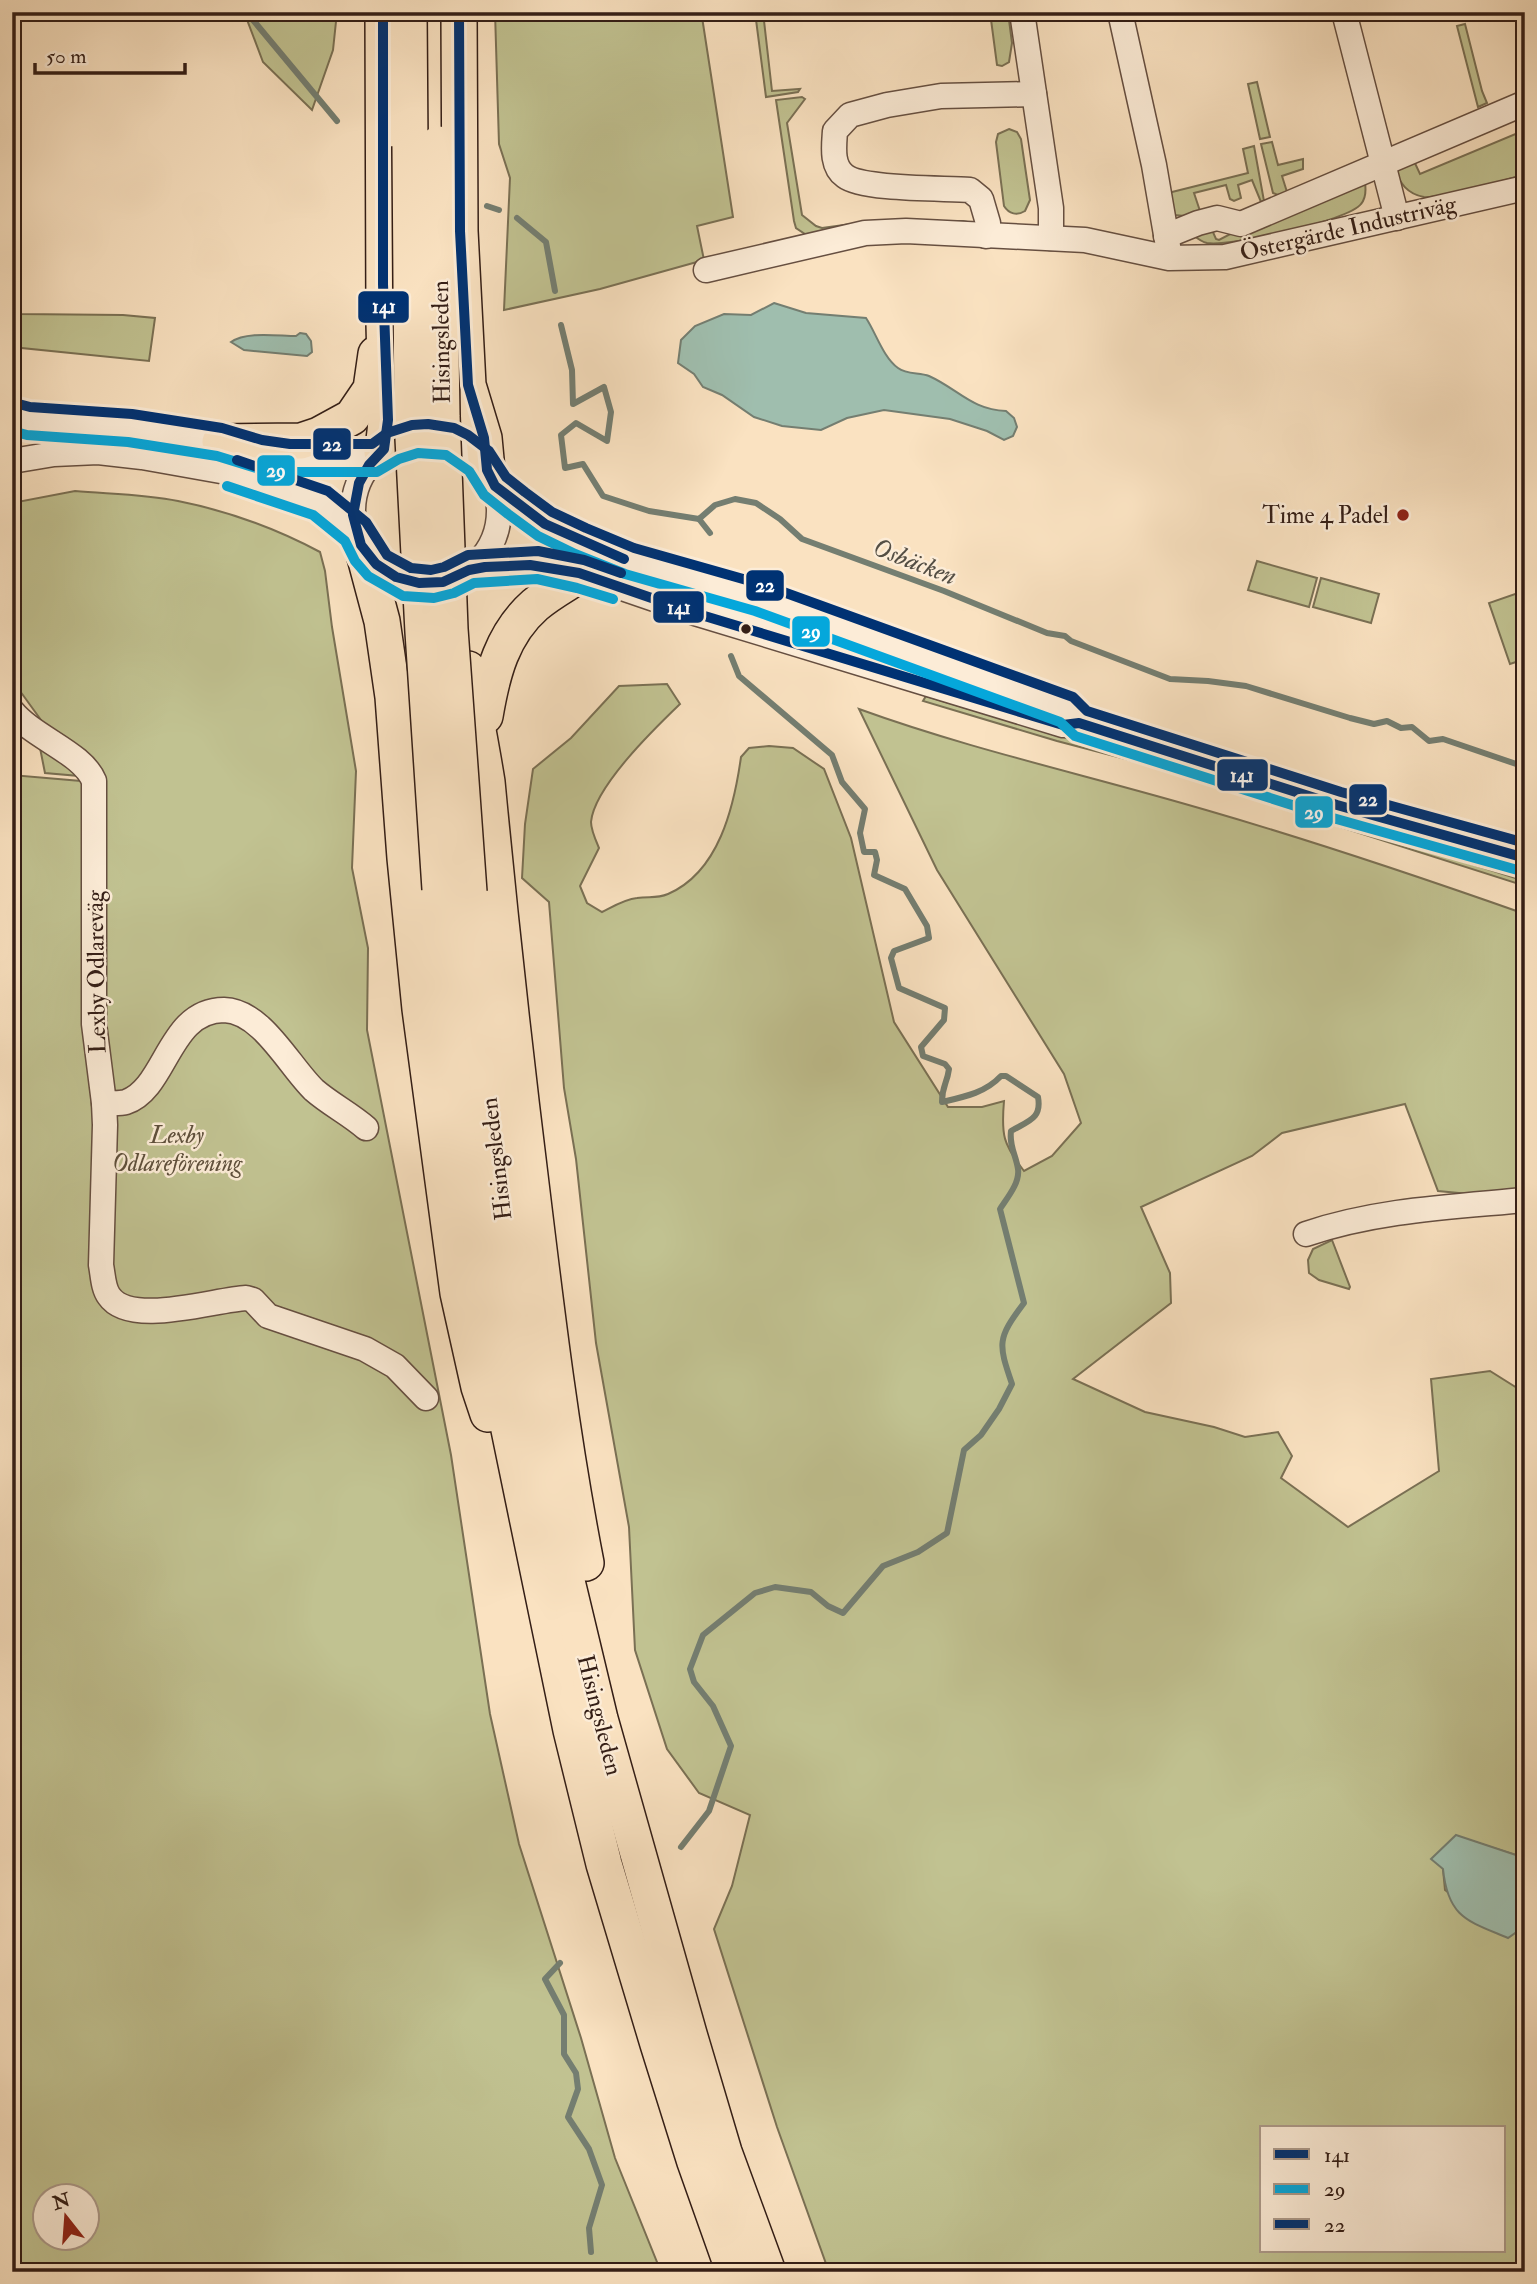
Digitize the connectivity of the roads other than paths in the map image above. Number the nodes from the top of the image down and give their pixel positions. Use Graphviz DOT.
graph roads {
  1 [pos="383,12"];
  2 [pos="410,12"];
  3 [pos="438,12"];
  4 [pos="459,12"];
  5 [pos="1022,12"];
  6 [pos="1120,12"];
  7 [pos="1343,12"];
  8 [pos="1034,94"];
  9 [pos="1525,103"];
  10 [pos="1382,162"];
  11 [pos="1525,188"];
  12 [pos="1397,218"];
  13 [pos="986,236"];
  14 [pos="1051,238"];
  15 [pos="1168,247"];
  16 [pos="706,270"];
  17 [pos="384,324"];
  18 [pos="12,417"];
  19 [pos="220,442"];
  20 [pos="379,455"];
  21 [pos="12,461"];
  22 [pos="491,478"];
  23 [pos="359,539"];
  24 [pos="467,571"];
  25 [pos="580,574"];
  26 [pos="12,711"];
  27 [pos="1079,723"];
  28 [pos="481,740"];
  29 [pos="1525,858"];
  30 [pos="454,891"];
  31 [pos="104,1103"];
  32 [pos="366,1128"];
  33 [pos="1525,1200"];
  34 [pos="1306,1234"];
  35 [pos="426,1398"];
  36 [pos="525,1514"];
  37 [pos="638,1856"];
  38 [pos="734,2272"];
  39 [pos="768,2272"];
  1 -- 17 [label="highway"];
  2 -- 30 [label="highway, Hisingsleden, bridge"];
  3 -- 30 [label="highway, Hisingsleden, bridge"];
  4 -- 22 [label="highway"];
  5 -- 8 [label="street"];
  6 -- 15 [label="street"];
  7 -- 10 [label="street"];
  8 -- 13 [label="street"];
  8 -- 14 [label="street"];
  9 -- 10 [label="street"];
  10 -- 12 [label="street"];
  10 -- 15 [label="street"];
  11 -- 12 [label="street, Östergärde Industriväg"];
  12 -- 15 [label="street, Östergärde Industriväg"];
  13 -- 14 [label="street, Östergärde Industriväg"];
  13 -- 16 [label="street, Östergärde Industriväg"];
  14 -- 15 [label="street, Östergärde Industriväg"];
  17 -- 19 [label="highway"];
  17 -- 20 [label="highway"];
  18 -- 19 [label="street"];
  19 -- 20 [label="street"];
  20 -- 22 [label="street"];
  20 -- 23 [label="street"];
  21 -- 23 [label="street"];
  22 -- 24 [label="street"];
  22 -- 27 [label="street"];
  23 -- 24 [label="street"];
  23 -- 36 [label="highway"];
  24 -- 25 [label="street"];
  24 -- 28 [label="highway"];
  25 -- 27 [label="street"];
  25 -- 28 [label="highway"];
  26 -- 31 [label="street, Lexby Odlareväg"];
  27 -- 29 [label="street"];
  28 -- 37 [label="highway"];
  30 -- 36 [label="highway, Hisingsleden"];
  30 -- 37 [label="highway, Hisingsleden"];
  31 -- 32 [label="street"];
  31 -- 35 [label="street, Lexby Odlareväg"];
  33 -- 34 [label="street"];
  36 -- 38 [label="highway, Hisingsleden"];
  37 -- 39 [label="highway, Hisingsleden"];
}
